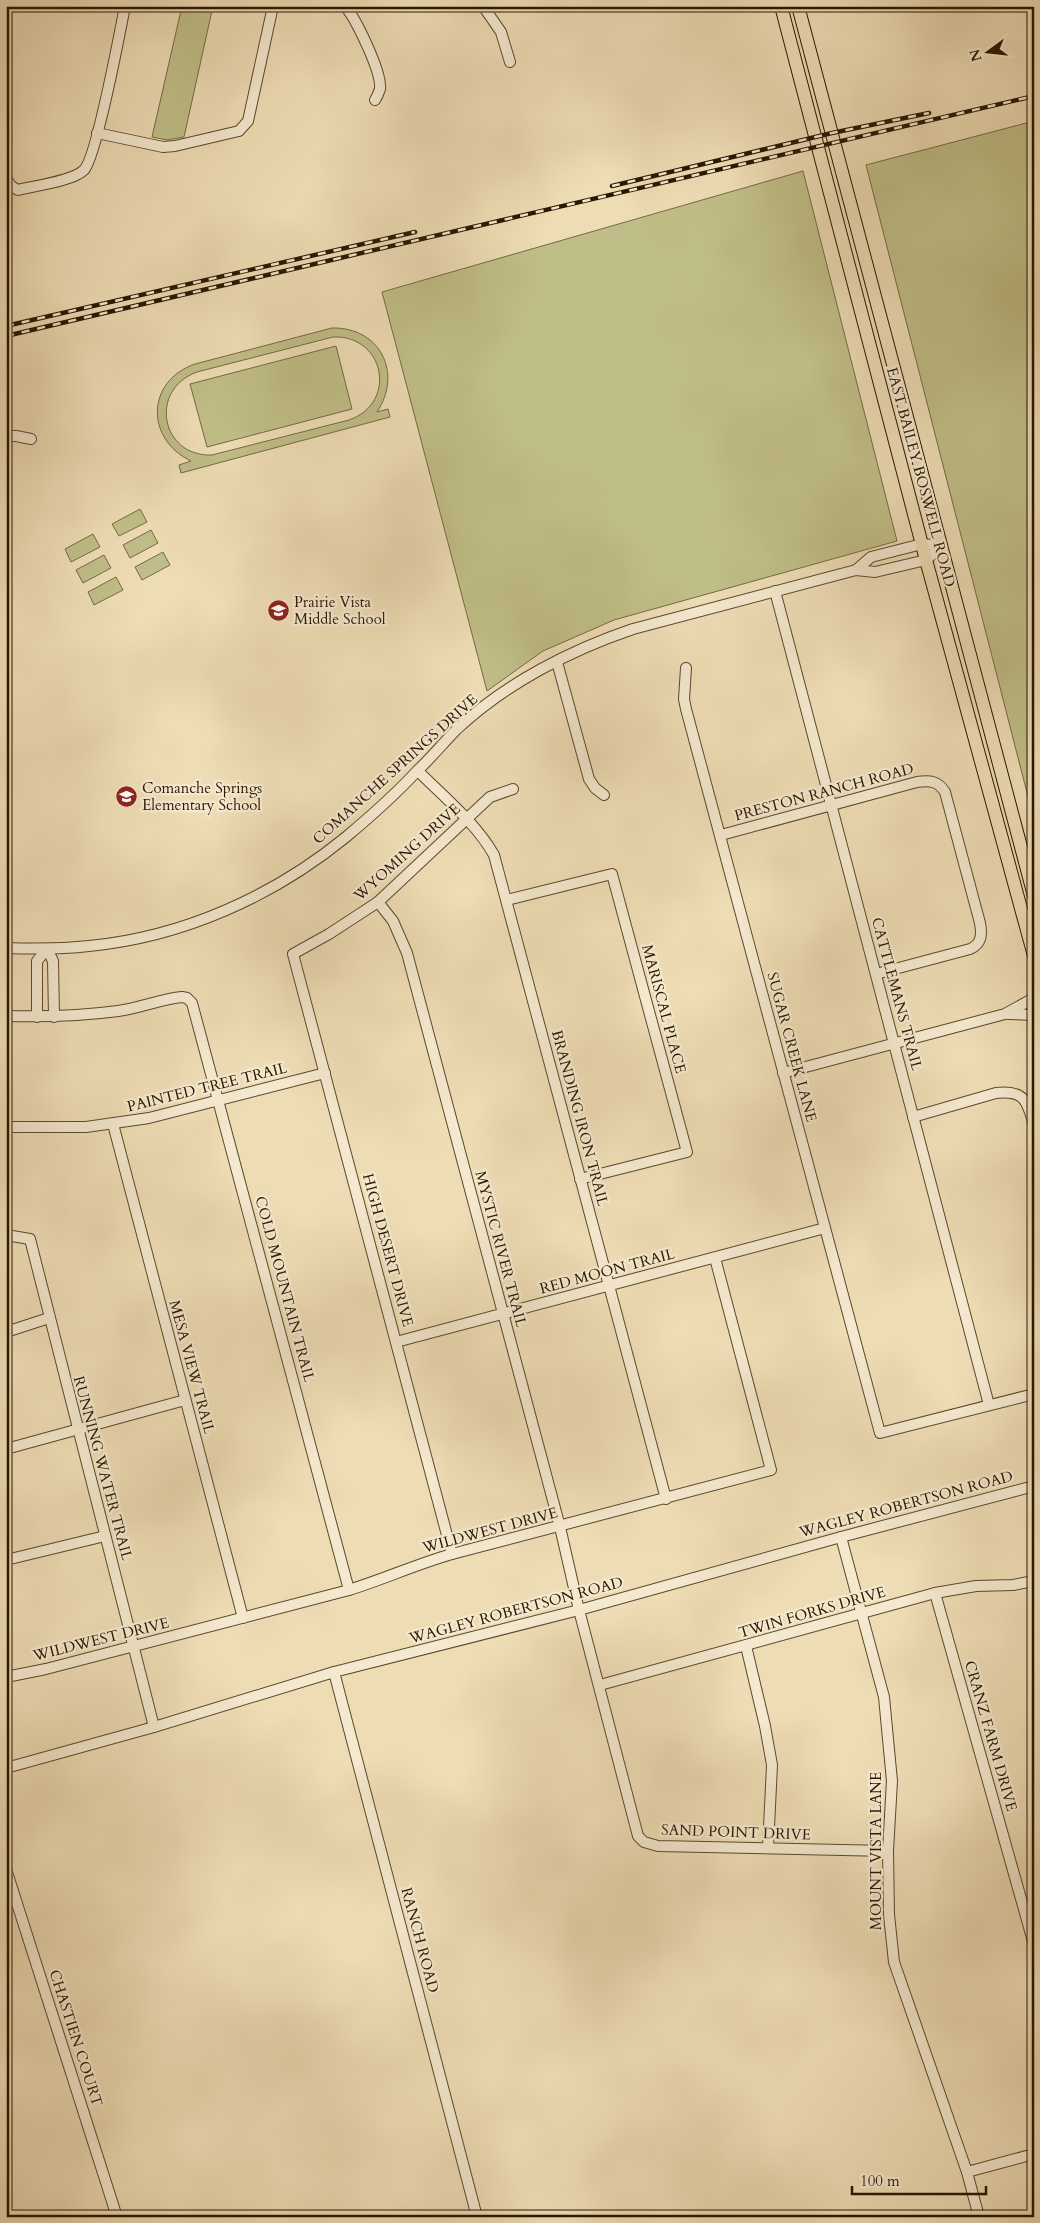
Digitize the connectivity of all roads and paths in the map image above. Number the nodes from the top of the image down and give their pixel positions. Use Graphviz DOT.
graph roads {
  1 [pos="125,6"];
  2 [pos="273,6"];
  3 [pos="345,6"];
  4 [pos="483,6"];
  5 [pos="781,6"];
  6 [pos="799,10"];
  7 [pos="784,19"];
  8 [pos="510,62"];
  9 [pos="376,100"];
  10 [pos="97,133"];
  11 [pos="9,182"];
  12 [pos="889,348"];
  13 [pos="871,352"];
  14 [pos="6,436"];
  15 [pos="31,439"];
  16 [pos="922,544"];
  17 [pos="942,546"];
  18 [pos="926,560"];
  19 [pos="856,570"];
  20 [pos="775,591"];
  21 [pos="557,662"];
  22 [pos="686,668"];
  23 [pos="418,771"];
  24 [pos="513,789"];
  25 [pos="604,795"];
  26 [pos="832,806"];
  27 [pos="467,820"];
  28 [pos="721,835"];
  29 [pos="1034,896"];
  30 [pos="507,900"];
  31 [pos="378,902"];
  32 [pos="6,948"];
  33 [pos="47,949"];
  34 [pos="293,954"];
  35 [pos="1034,956"];
  36 [pos="876,974"];
  37 [pos="1034,998"];
  38 [pos="1005,1014"];
  39 [pos="1034,1015"];
  40 [pos="6,1016"];
  41 [pos="38,1017"];
  42 [pos="54,1017"];
  43 [pos="894,1043"];
  44 [pos="325,1073"];
  45 [pos="783,1073"];
  46 [pos="219,1101"];
  47 [pos="913,1116"];
  48 [pos="113,1124"];
  49 [pos="1034,1125"];
  50 [pos="6,1127"];
  51 [pos="580,1179"];
  52 [pos="825,1228"];
  53 [pos="6,1235"];
  54 [pos="715,1258"];
  55 [pos="609,1286"];
  56 [pos="503,1313"];
  57 [pos="49,1318"];
  58 [pos="6,1332"];
  59 [pos="396,1342"];
  60 [pos="1034,1394"];
  61 [pos="185,1400"];
  62 [pos="989,1405"];
  63 [pos="77,1430"];
  64 [pos="6,1449"];
  65 [pos="1034,1486"];
  66 [pos="666,1499"];
  67 [pos="560,1527"];
  68 [pos="105,1536"];
  69 [pos="841,1537"];
  70 [pos="452,1554"];
  71 [pos="6,1560"];
  72 [pos="1034,1581"];
  73 [pos="350,1590"];
  74 [pos="935,1594"];
  75 [pos="579,1610"];
  76 [pos="862,1613"];
  77 [pos="242,1618"];
  78 [pos="134,1646"];
  79 [pos="746,1646"];
  80 [pos="334,1672"];
  81 [pos="6,1677"];
  82 [pos="600,1685"];
  83 [pos="154,1727"];
  84 [pos="6,1768"];
  85 [pos="768,1848"];
  86 [pos="888,1852"];
  87 [pos="6,1869"];
  88 [pos="1034,1945"];
  89 [pos="1034,2154"];
  90 [pos="967,2172"];
  91 [pos="117,2217"];
  92 [pos="477,2217"];
  93 [pos="978,2217"];
  1 -- 10 [label="street"];
  2 -- 10 [label="street"];
  3 -- 9 [label="street"];
  4 -- 8 [label="street"];
  5 -- 7 [label="main road, EAST BAILEY BOSWELL ROAD"];
  6 -- 7 [label="main road"];
  6 -- 12 [label="main road, EAST BAILEY BOSWELL ROAD"];
  7 -- 13 [label="main road, EAST BAILEY BOSWELL ROAD"];
  10 -- 11 [label="street"];
  12 -- 13 [label="main road"];
  12 -- 17 [label="main road, EAST BAILEY BOSWELL ROAD"];
  13 -- 16 [label="main road, EAST BAILEY BOSWELL ROAD"];
  14 -- 15 [label="street"];
  16 -- 17 [label="street, COMANCHE SPRINGS DRIVE"];
  16 -- 18 [label="main road, EAST BAILEY BOSWELL ROAD"];
  16 -- 19 [label="street, COMANCHE SPRINGS DRIVE"];
  17 -- 18 [label="street, COMANCHE SPRINGS DRIVE"];
  17 -- 29 [label="main road, EAST BAILEY BOSWELL ROAD"];
  18 -- 19 [label="street, COMANCHE SPRINGS DRIVE"];
  18 -- 35 [label="main road, EAST BAILEY BOSWELL ROAD"];
  19 -- 20 [label="street, COMANCHE SPRINGS DRIVE"];
  20 -- 21 [label="street, COMANCHE SPRINGS DRIVE"];
  20 -- 26 [label="street, CATTLEMANS TRAIL"];
  21 -- 23 [label="street, COMANCHE SPRINGS DRIVE"];
  21 -- 25 [label="street"];
  22 -- 28 [label="street, SUGAR CREEK LANE"];
  23 -- 27 [label="street, BRANDING IRON TRAIL"];
  23 -- 33 [label="street, COMANCHE SPRINGS DRIVE"];
  24 -- 27 [label="street, WYOMING DRIVE"];
  26 -- 28 [label="street, PRESTON RANCH ROAD"];
  26 -- 36 [label="street, CATTLEMANS TRAIL"];
  26 -- 36 [label="street, PRESTON RANCH ROAD"];
  27 -- 30 [label="street, BRANDING IRON TRAIL"];
  27 -- 31 [label="street, WYOMING DRIVE"];
  28 -- 45 [label="street, SUGAR CREEK LANE"];
  30 -- 51 [label="street, BRANDING IRON TRAIL"];
  30 -- 51 [label="street, MARISCAL PLACE"];
  31 -- 34 [label="street, WYOMING DRIVE"];
  31 -- 56 [label="street, MYSTIC RIVER TRAIL"];
  32 -- 33 [label="street, COMANCHE SPRINGS DRIVE"];
  33 -- 41 [label="street"];
  33 -- 42 [label="street"];
  34 -- 44 [label="street, HIGH DESERT DRIVE"];
  36 -- 43 [label="street, CATTLEMANS TRAIL"];
  37 -- 38 [label="street"];
  38 -- 39 [label="street"];
  38 -- 43 [label="street"];
  40 -- 41 [label="street"];
  41 -- 42 [label="street"];
  42 -- 46 [label="street, COLD MOUNTAIN TRAIL"];
  43 -- 45 [label="street"];
  43 -- 47 [label="street, CATTLEMANS TRAIL"];
  44 -- 46 [label="street, PAINTED TREE TRAIL"];
  44 -- 59 [label="street, HIGH DESERT DRIVE"];
  45 -- 52 [label="street, SUGAR CREEK LANE"];
  46 -- 48 [label="street, PAINTED TREE TRAIL"];
  46 -- 73 [label="street, COLD MOUNTAIN TRAIL"];
  47 -- 49 [label="street"];
  47 -- 62 [label="street, CATTLEMANS TRAIL"];
  48 -- 50 [label="street, PAINTED TREE TRAIL"];
  48 -- 61 [label="street, MESA VIEW TRAIL"];
  51 -- 55 [label="street, BRANDING IRON TRAIL"];
  52 -- 54 [label="street, RED MOON TRAIL"];
  52 -- 62 [label="street, SUGAR CREEK LANE"];
  53 -- 57 [label="street, RUNNING WATER TRAIL"];
  54 -- 55 [label="street, RED MOON TRAIL"];
  54 -- 66 [label="street, WILDWEST DRIVE"];
  55 -- 56 [label="street, RED MOON TRAIL"];
  55 -- 66 [label="street, BRANDING IRON TRAIL"];
  56 -- 59 [label="street, RED MOON TRAIL"];
  56 -- 67 [label="street, MYSTIC RIVER TRAIL"];
  57 -- 58 [label="street"];
  57 -- 63 [label="street, RUNNING WATER TRAIL"];
  59 -- 70 [label="street, HIGH DESERT DRIVE"];
  60 -- 62 [label="street"];
  61 -- 63 [label="street"];
  61 -- 77 [label="street, MESA VIEW TRAIL"];
  63 -- 64 [label="street"];
  63 -- 68 [label="street, RUNNING WATER TRAIL"];
  65 -- 69 [label="street, WAGLEY ROBERTSON ROAD"];
  66 -- 67 [label="street, WILDWEST DRIVE"];
  67 -- 70 [label="street, WILDWEST DRIVE"];
  67 -- 75 [label="street, MYSTIC RIVER TRAIL"];
  68 -- 71 [label="street"];
  68 -- 78 [label="street, RUNNING WATER TRAIL"];
  69 -- 75 [label="street, WAGLEY ROBERTSON ROAD"];
  69 -- 76 [label="street, MOUNT VISTA LANE"];
  70 -- 73 [label="street, WILDWEST DRIVE"];
  72 -- 74 [label="street, TWIN FORKS DRIVE"];
  73 -- 77 [label="street, WILDWEST DRIVE"];
  74 -- 76 [label="street, TWIN FORKS DRIVE"];
  74 -- 88 [label="street, CRANZ FARM DRIVE"];
  75 -- 80 [label="street, WAGLEY ROBERTSON ROAD"];
  75 -- 82 [label="street, SAND POINT DRIVE"];
  76 -- 79 [label="street, TWIN FORKS DRIVE"];
  76 -- 86 [label="street, MOUNT VISTA LANE"];
  77 -- 78 [label="street, WILDWEST DRIVE"];
  78 -- 81 [label="street, WILDWEST DRIVE"];
  78 -- 83 [label="street, RUNNING WATER TRAIL"];
  79 -- 82 [label="street, TWIN FORKS DRIVE"];
  79 -- 85 [label="street"];
  80 -- 83 [label="street, WAGLEY ROBERTSON ROAD"];
  80 -- 92 [label="street, RANCH ROAD"];
  82 -- 85 [label="street, SAND POINT DRIVE"];
  83 -- 84 [label="street, WAGLEY ROBERTSON ROAD"];
  85 -- 86 [label="street, SAND POINT DRIVE"];
  86 -- 90 [label="street, MOUNT VISTA LANE"];
  87 -- 91 [label="street, CHASTIEN COURT"];
  89 -- 90 [label="street"];
  90 -- 93 [label="street, MOUNT VISTA LANE"];
}
